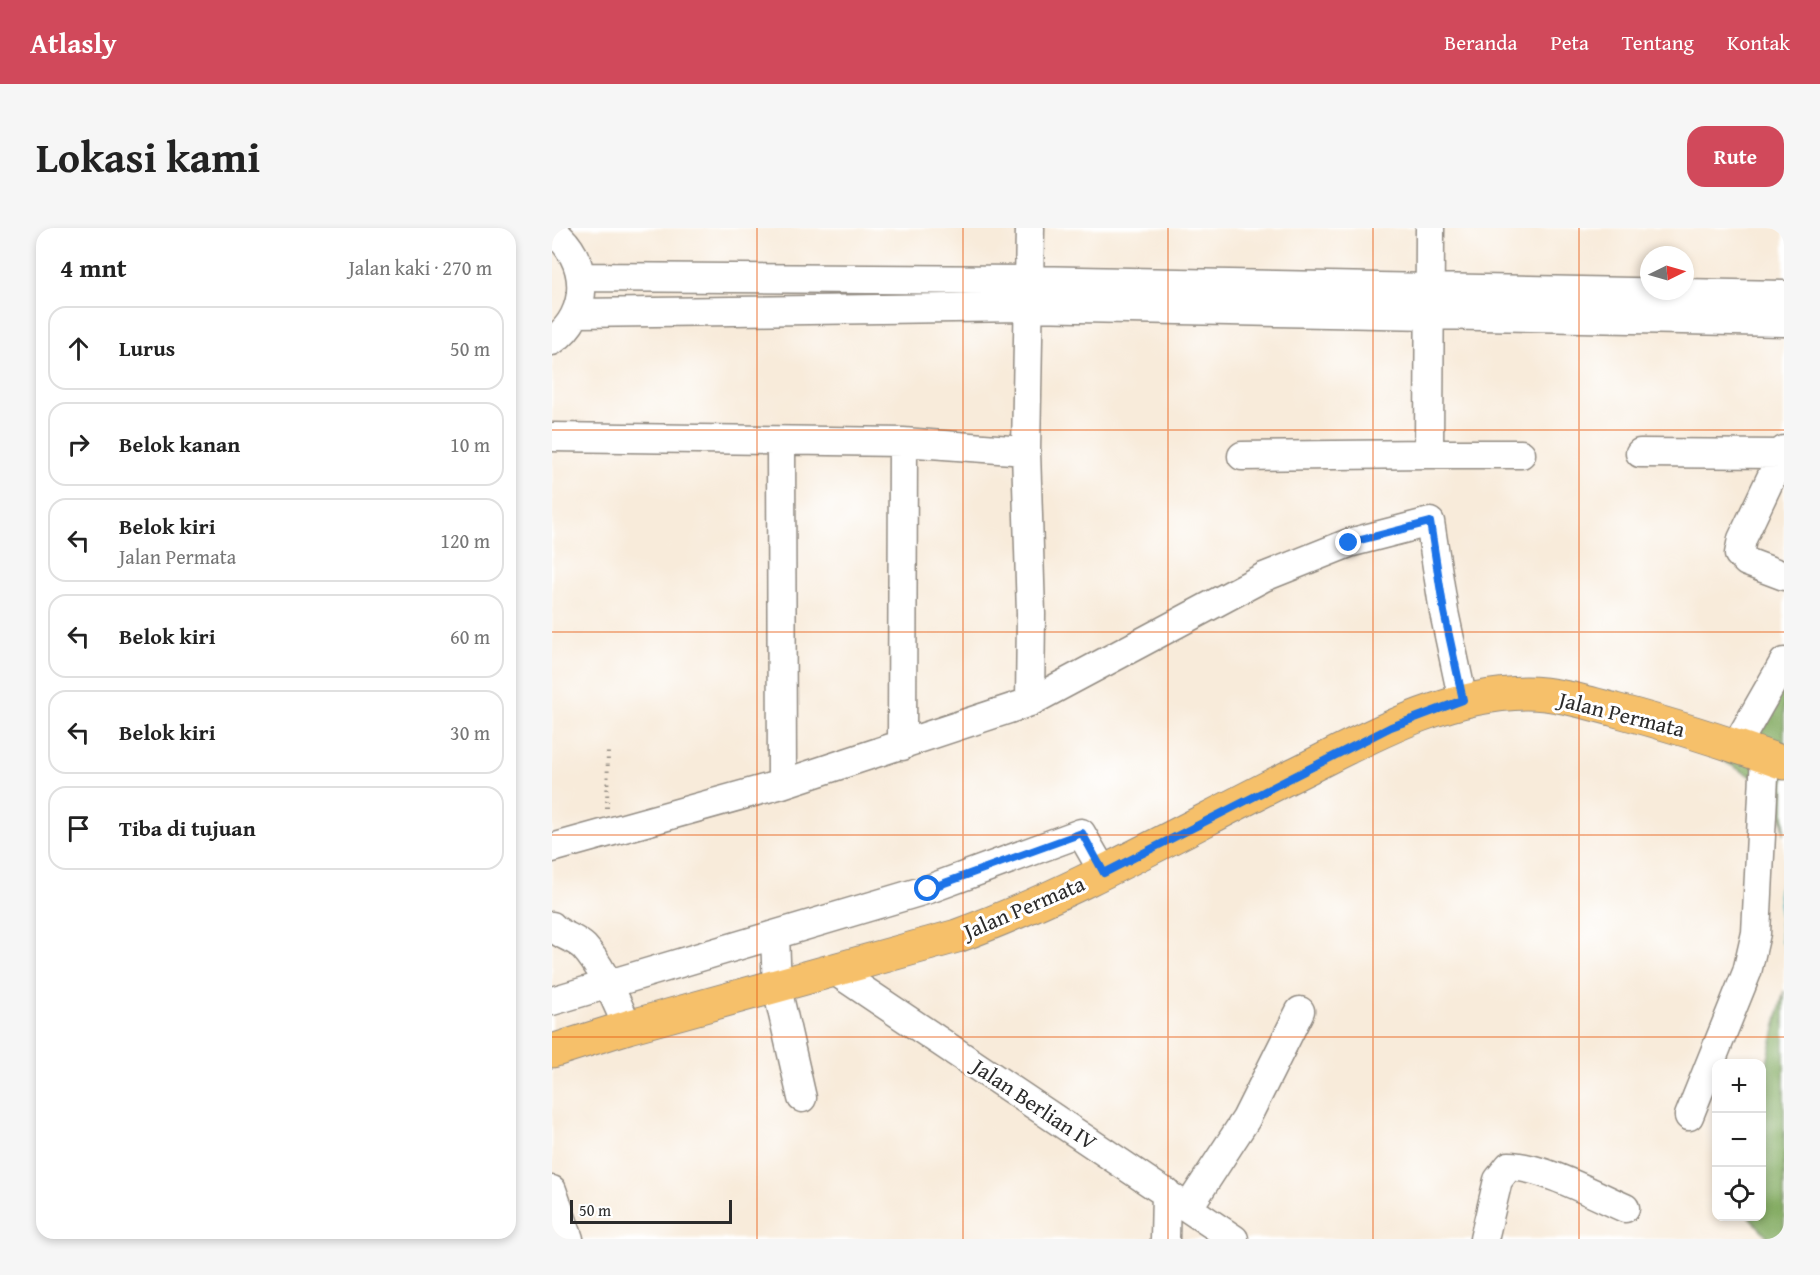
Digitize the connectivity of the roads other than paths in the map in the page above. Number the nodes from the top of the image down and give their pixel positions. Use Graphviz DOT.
graph roads {
  1 [pos="1030,228"];
  2 [pos="1430,228"];
  3 [pos="552,231"];
  4 [pos="582,277"];
  5 [pos="1029,294"];
  6 [pos="1784,295"];
  7 [pos="1429,302"];
  8 [pos="577,313"];
  9 [pos="1784,322"];
  10 [pos="552,341"];
  11 [pos="552,437"];
  12 [pos="781,442"];
  13 [pos="903,442"];
  14 [pos="1026,451"];
  15 [pos="1783,452"];
  16 [pos="1640,453"];
  17 [pos="1429,454"];
  18 [pos="1521,454"];
  19 [pos="1242,456"];
  20 [pos="1784,576"];
  21 [pos="1784,662"];
  22 [pos="1463,700"];
  23 [pos="1030,702"];
  24 [pos="902,746"];
  25 [pos="1761,755"];
  26 [pos="782,784"];
  27 [pos="552,848"];
  28 [pos="1104,873"];
  29 [pos="552,927"];
  30 [pos="775,935"];
  31 [pos="835,971"];
  32 [pos="608,985"];
  33 [pos="777,988"];
  34 [pos="552,1002"];
  35 [pos="1300,1011"];
  36 [pos="628,1027"];
  37 [pos="552,1051"];
  38 [pos="802,1098"];
  39 [pos="1689,1116"];
  40 [pos="552,1190"];
  41 [pos="1177,1200"];
  42 [pos="1625,1208"];
  43 [pos="569,1239"];
  44 [pos="1165,1239"];
  45 [pos="1234,1239"];
  46 [pos="1484,1239"];
  1 -- 5 [label="street"];
  2 -- 7 [label="street"];
  3 -- 4 [label="street"];
  4 -- 5 [label="street"];
  4 -- 8 [label="street"];
  5 -- 7 [label="street"];
  5 -- 8 [label="street"];
  5 -- 14 [label="street"];
  6 -- 7 [label="street"];
  7 -- 9 [label="street"];
  7 -- 17 [label="street"];
  8 -- 10 [label="street"];
  11 -- 12 [label="street"];
  12 -- 13 [label="street"];
  12 -- 26 [label="street"];
  13 -- 14 [label="street"];
  13 -- 24 [label="street"];
  14 -- 23 [label="street"];
  15 -- 16 [label="street"];
  15 -- 20 [label="street"];
  17 -- 18 [label="street"];
  17 -- 19 [label="street"];
  21 -- 25 [label="street"];
  22 -- 23 [label="street"];
  22 -- 25 [label="main road, Jalan Permata"];
  22 -- 28 [label="main road, Jalan Permata"];
  23 -- 24 [label="street"];
  24 -- 26 [label="street"];
  25 -- 39 [label="street"];
  26 -- 27 [label="street"];
  28 -- 30 [label="street"];
  28 -- 31 [label="main road, Jalan Permata"];
  29 -- 32 [label="street"];
  30 -- 32 [label="street"];
  30 -- 33 [label="street"];
  31 -- 33 [label="main road, Jalan Permata"];
  31 -- 41 [label="street, Jalan Berlian IV"];
  32 -- 34 [label="street"];
  32 -- 36 [label="street"];
  33 -- 36 [label="main road, Jalan Permata"];
  33 -- 38 [label="street"];
  35 -- 41 [label="street"];
  36 -- 37 [label="main road, Jalan Permata"];
  40 -- 43 [label="street"];
  41 -- 44 [label="street"];
  41 -- 45 [label="street, Jalan Berlian IV"];
  42 -- 46 [label="street"];
}
